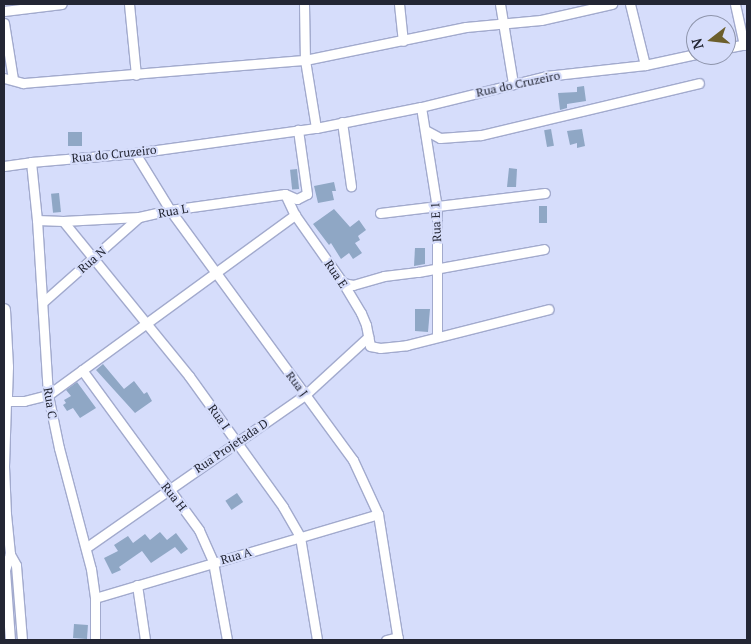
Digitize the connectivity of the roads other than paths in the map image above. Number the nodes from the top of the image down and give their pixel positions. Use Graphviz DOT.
graph roads {
  1 [pos="62,4"];
  2 [pos="129,4"];
  3 [pos="304,4"];
  4 [pos="399,4"];
  5 [pos="500,4"];
  6 [pos="612,4"];
  7 [pos="630,4"];
  8 [pos="735,4"];
  9 [pos="4,11"];
  10 [pos="4,23"];
  11 [pos="502,24"];
  12 [pos="403,41"];
  13 [pos="746,44"];
  14 [pos="686,56"];
  15 [pos="305,60"];
  16 [pos="645,65"];
  17 [pos="136,75"];
  18 [pos="8,78"];
  19 [pos="513,83"];
  20 [pos="699,83"];
  21 [pos="421,107"];
  22 [pos="342,122"];
  23 [pos="316,128"];
  24 [pos="298,130"];
  25 [pos="425,130"];
  26 [pos="135,153"];
  27 [pos="30,162"];
  28 [pos="4,166"];
  29 [pos="351,186"];
  30 [pos="545,193"];
  31 [pos="285,194"];
  32 [pos="437,208"];
  33 [pos="170,210"];
  34 [pos="380,213"];
  35 [pos="295,215"];
  36 [pos="140,217"];
  37 [pos="37,220"];
  38 [pos="64,221"];
  39 [pos="544,248"];
  40 [pos="94,258"];
  41 [pos="438,268"];
  42 [pos="215,272"];
  43 [pos="343,283"];
  44 [pos="43,302"];
  45 [pos="549,309"];
  46 [pos="4,310"];
  47 [pos="147,323"];
  48 [pos="368,337"];
  49 [pos="437,337"];
  50 [pos="82,370"];
  51 [pos="48,395"];
  52 [pos="304,395"];
  53 [pos="5,402"];
  54 [pos="238,442"];
  55 [pos="167,489"];
  56 [pos="378,514"];
  57 [pos="300,538"];
  58 [pos="87,547"];
  59 [pos="10,554"];
  60 [pos="213,562"];
  61 [pos="137,585"];
  62 [pos="95,598"];
  63 [pos="19,603"];
  64 [pos="5,608"];
  65 [pos="398,639"];
  66 [pos="10,640"];
  67 [pos="22,640"];
  68 [pos="95,640"];
  69 [pos="145,640"];
  70 [pos="227,640"];
  71 [pos="317,640"];
  72 [pos="386,640"];
  1 -- 9 [label="street"];
  2 -- 17 [label="street"];
  3 -- 15 [label="street"];
  4 -- 12 [label="street"];
  5 -- 11 [label="street"];
  6 -- 11 [label="street"];
  7 -- 16 [label="street"];
  8 -- 13 [label="street"];
  10 -- 18 [label="street"];
  11 -- 12 [label="street"];
  11 -- 19 [label="street"];
  12 -- 15 [label="street"];
  14 -- 16 [label="street, Rua do Cruzeiro"];
  15 -- 17 [label="street"];
  15 -- 23 [label="street"];
  16 -- 19 [label="street, Rua do Cruzeiro"];
  17 -- 18 [label="street"];
  19 -- 21 [label="street, Rua do Cruzeiro"];
  20 -- 25 [label="street"];
  21 -- 22 [label="street, Rua do Cruzeiro"];
  21 -- 25 [label="street, Rua E 1"];
  22 -- 23 [label="street, Rua do Cruzeiro"];
  22 -- 29 [label="street"];
  23 -- 24 [label="street, Rua do Cruzeiro"];
  24 -- 26 [label="street, Rua do Cruzeiro"];
  24 -- 31 [label="street, Rua L"];
  25 -- 32 [label="street, Rua E 1"];
  26 -- 27 [label="street, Rua do Cruzeiro"];
  26 -- 33 [label="street, Rua J"];
  27 -- 28 [label="street, Rua do Cruzeiro"];
  27 -- 37 [label="street, Rua C"];
  30 -- 32 [label="street"];
  31 -- 33 [label="street, Rua L"];
  31 -- 35 [label="street"];
  32 -- 34 [label="street"];
  32 -- 41 [label="street, Rua E 1"];
  33 -- 36 [label="street, Rua L"];
  33 -- 42 [label="street, Rua J"];
  35 -- 42 [label="street"];
  35 -- 43 [label="street, Rua E"];
  36 -- 38 [label="street, Rua L"];
  36 -- 40 [label="street, Rua N"];
  37 -- 38 [label="street, Rua L"];
  37 -- 44 [label="street, Rua C"];
  38 -- 40 [label="street, Rua I"];
  39 -- 41 [label="street"];
  40 -- 44 [label="street, Rua N"];
  40 -- 47 [label="street, Rua I"];
  41 -- 43 [label="street"];
  41 -- 49 [label="street, Rua E 1"];
  42 -- 47 [label="street"];
  42 -- 52 [label="street, Rua J"];
  43 -- 48 [label="street, Rua E"];
  44 -- 51 [label="street, Rua C"];
  45 -- 49 [label="street"];
  46 -- 53 [label="street"];
  47 -- 50 [label="street"];
  47 -- 54 [label="street, Rua I"];
  48 -- 49 [label="street"];
  48 -- 52 [label="street, Rua Projetada D"];
  50 -- 51 [label="street"];
  50 -- 55 [label="street, Rua H"];
  51 -- 53 [label="street"];
  51 -- 58 [label="street, Rua C"];
  52 -- 54 [label="street, Rua Projetada D"];
  52 -- 56 [label="street, Rua J"];
  53 -- 59 [label="street"];
  54 -- 55 [label="street, Rua Projetada D"];
  54 -- 57 [label="street, Rua I"];
  55 -- 58 [label="street, Rua Projetada D"];
  55 -- 60 [label="street, Rua H"];
  56 -- 57 [label="street, Rua A"];
  56 -- 65 [label="street, Rua J"];
  57 -- 60 [label="street, Rua A"];
  57 -- 71 [label="street, Rua I"];
  58 -- 62 [label="street, Rua C"];
  59 -- 63 [label="street"];
  59 -- 64 [label="street"];
  60 -- 61 [label="street, Rua A"];
  60 -- 70 [label="street, Rua H"];
  61 -- 62 [label="street, Rua A"];
  61 -- 69 [label="street"];
  62 -- 68 [label="street, Rua C"];
  63 -- 64 [label="street"];
  63 -- 67 [label="street"];
  64 -- 66 [label="street"];
  65 -- 72 [label="street"];
}
